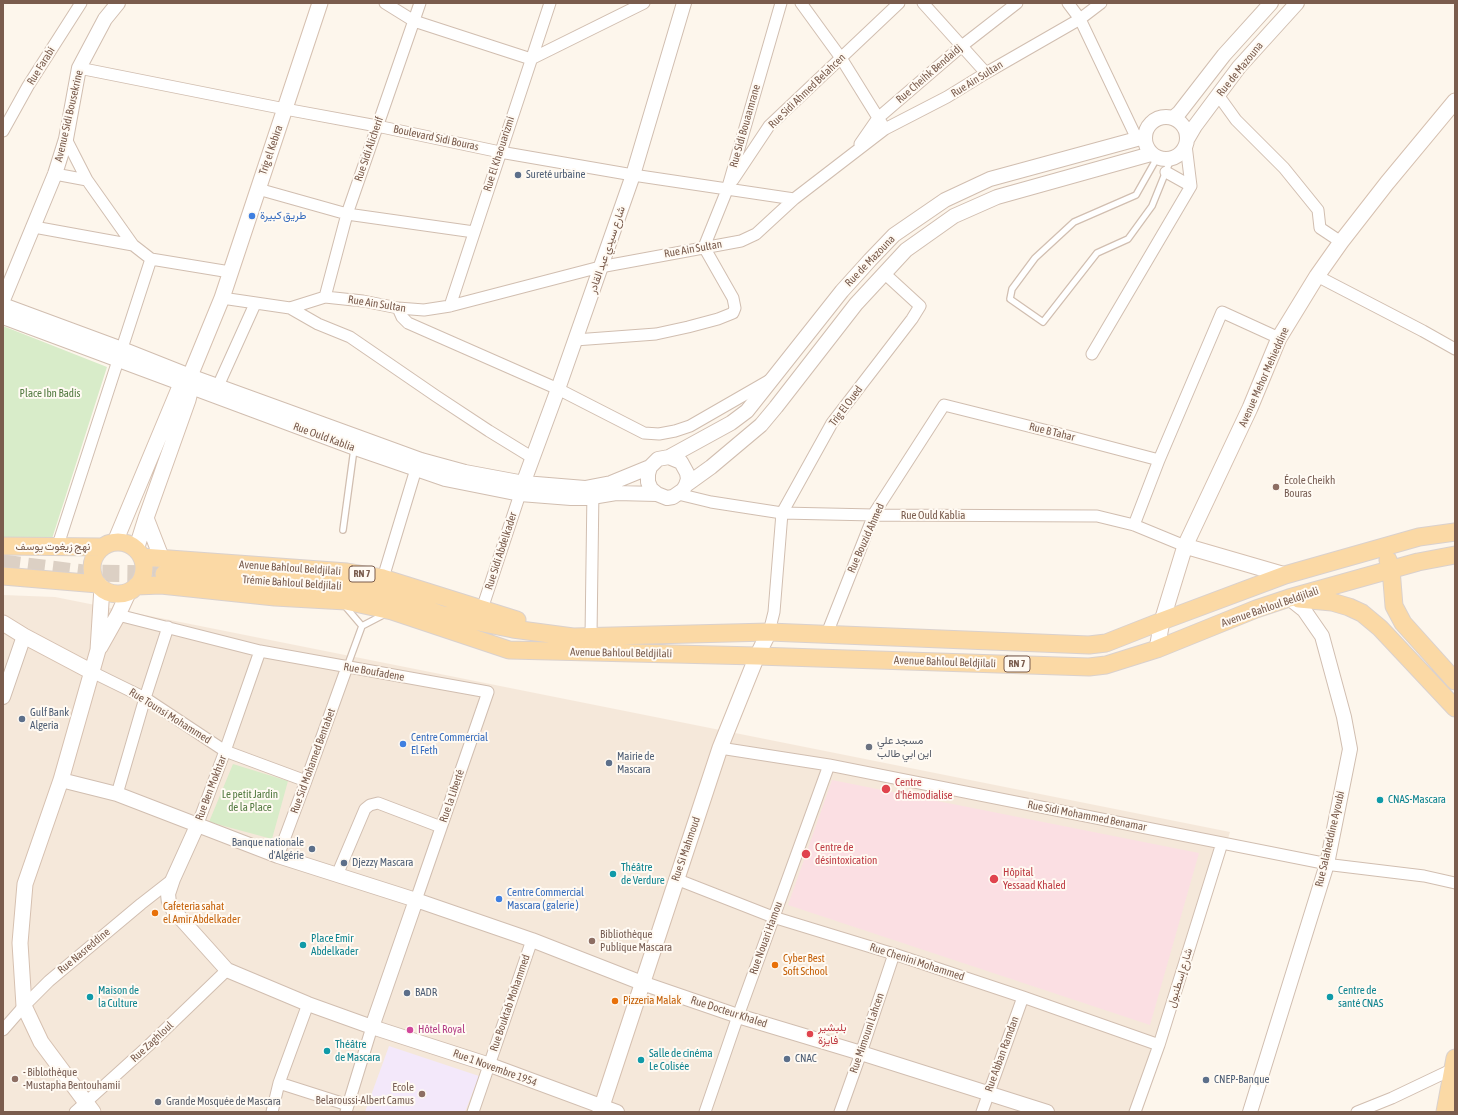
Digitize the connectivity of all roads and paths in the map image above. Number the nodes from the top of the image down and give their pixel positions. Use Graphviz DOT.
graph roads {
  1 [pos="81,3"];
  2 [pos="118,3"];
  3 [pos="320,3"];
  4 [pos="385,3"];
  5 [pos="420,3"];
  6 [pos="550,3"];
  7 [pos="644,3"];
  8 [pos="684,3"];
  9 [pos="781,3"];
  10 [pos="800,3"];
  11 [pos="899,3"];
  12 [pos="924,3"];
  13 [pos="1017,3"];
  14 [pos="1068,3"];
  15 [pos="1101,3"];
  16 [pos="1271,3"];
  17 [pos="1297,3"];
  18 [pos="1080,19"];
  19 [pos="414,21"];
  20 [pos="963,45"];
  21 [pos="841,58"];
  22 [pos="531,59"];
  23 [pos="79,68"];
  24 [pos="986,72"];
  25 [pos="1218,95"];
  26 [pos="1455,101"];
  27 [pos="285,109"];
  28 [pos="878,118"];
  29 [pos="1173,118"];
  30 [pos="377,126"];
  31 [pos="885,129"];
  32 [pos="3,131"];
  33 [pos="1141,137"];
  34 [pos="66,139"];
  35 [pos="1187,142"];
  36 [pos="500,152"];
  37 [pos="851,155"];
  38 [pos="1161,161"];
  39 [pos="55,174"];
  40 [pos="633,175"];
  41 [pos="87,180"];
  42 [pos="1191,186"];
  43 [pos="258,190"];
  44 [pos="727,190"];
  45 [pos="794,199"];
  46 [pos="347,214"];
  47 [pos="34,227"];
  48 [pos="474,232"];
  49 [pos="1341,242"];
  50 [pos="133,245"];
  51 [pos="704,247"];
  52 [pos="151,259"];
  53 [pos="600,267"];
  54 [pos="230,272"];
  55 [pos="884,273"];
  56 [pos="1317,276"];
  57 [pos="325,297"];
  58 [pos="222,298"];
  59 [pos="3,300"];
  60 [pos="255,304"];
  61 [pos="3,305"];
  62 [pos="450,306"];
  63 [pos="290,308"];
  64 [pos="398,308"];
  65 [pos="3,317"];
  66 [pos="1279,338"];
  67 [pos="575,340"];
  68 [pos="1455,349"];
  69 [pos="121,354"];
  70 [pos="1092,354"];
  71 [pos="773,378"];
  72 [pos="187,383"];
  73 [pos="218,386"];
  74 [pos="558,389"];
  75 [pos="944,405"];
  76 [pos="356,443"];
  77 [pos="670,457"];
  78 [pos="532,458"];
  79 [pos="1159,460"];
  80 [pos="650,467"];
  81 [pos="416,470"];
  82 [pos="522,488"];
  83 [pos="682,490"];
  84 [pos="593,492"];
  85 [pos="657,494"];
  86 [pos="782,513"];
  87 [pos="874,515"];
  88 [pos="146,518"];
  89 [pos="1134,525"];
  90 [pos="343,530"];
  91 [pos="1455,532"];
  92 [pos="109,545"];
  93 [pos="3,546"];
  94 [pos="1185,546"];
  95 [pos="57,548"];
  96 [pos="1378,548"];
  97 [pos="139,553"];
  98 [pos="1455,554"];
  99 [pos="161,566"];
  100 [pos="1391,570"];
  101 [pos="3,576"];
  102 [pos="1285,576"];
  103 [pos="383,578"];
  104 [pos="100,586"];
  105 [pos="133,588"];
  106 [pos="1289,598"];
  107 [pos="341,601"];
  108 [pos="482,609"];
  109 [pos="392,611"];
  110 [pos="118,615"];
  111 [pos="444,615"];
  112 [pos="1162,621"];
  113 [pos="3,623"];
  114 [pos="362,626"];
  115 [pos="168,627"];
  116 [pos="768,632"];
  117 [pos="24,636"];
  118 [pos="591,636"];
  119 [pos="826,636"];
  120 [pos="573,637"];
  121 [pos="1157,649"];
  122 [pos="98,650"];
  123 [pos="260,651"];
  124 [pos="561,651"];
  125 [pos="757,656"];
  126 [pos="347,667"];
  127 [pos="92,672"];
  128 [pos="1455,681"];
  129 [pos="488,692"];
  130 [pos="3,697"];
  131 [pos="144,698"];
  132 [pos="1455,708"];
  133 [pos="720,748"];
  134 [pos="225,751"];
  135 [pos="829,764"];
  136 [pos="62,780"];
  137 [pos="306,781"];
  138 [pos="117,794"];
  139 [pos="197,826"];
  140 [pos="441,828"];
  141 [pos="1222,843"];
  142 [pos="278,856"];
  143 [pos="1326,864"];
  144 [pos="337,875"];
  145 [pos="173,879"];
  146 [pos="676,879"];
  147 [pos="1455,883"];
  148 [pos="416,900"];
  149 [pos="773,917"];
  150 [pos="532,940"];
  151 [pos="894,954"];
  152 [pos="227,970"];
  153 [pos="642,984"];
  154 [pos="1023,997"];
  155 [pos="308,1004"];
  156 [pos="24,1006"];
  157 [pos="738,1016"];
  158 [pos="372,1027"];
  159 [pos="3,1030"];
  160 [pos="1159,1045"];
  161 [pos="861,1053"];
  162 [pos="490,1065"];
  163 [pos="1454,1065"];
  164 [pos="279,1083"];
  165 [pos="988,1094"];
  166 [pos="347,1108"];
  167 [pos="85,1109"];
  168 [pos="600,1110"];
  169 [pos="272,1112"];
  170 [pos="473,1112"];
  171 [pos="617,1112"];
  172 [pos="705,1112"];
  173 [pos="840,1112"];
  174 [pos="982,1112"];
  175 [pos="1047,1112"];
  176 [pos="1135,1112"];
  177 [pos="1250,1112"];
  178 [pos="1358,1112"];
  179 [pos="1445,1112"];
  1 -- 32 [label="street, Rue Farabi"];
  2 -- 23 [label="street, Avenue Sidi Bousekrine"];
  3 -- 27 [label="main road, Trig el Kebira"];
  4 -- 19 [label="street"];
  5 -- 19 [label="street, Rue Sidi Alicherif"];
  6 -- 22 [label="street, Rue El Khaouarizmi"];
  7 -- 22 [label="street"];
  8 -- 40 [label="street, شارع سيدي عبد القادر"];
  9 -- 44 [label="street, Rue Sidi Bouaamrane"];
  10 -- 21 [label="street"];
  11 -- 21 [label="street, Rue Sidi Ahmed Belahcen"];
  12 -- 20 [label="street"];
  13 -- 20 [label="street, Rue Cheihk Bendaidj"];
  14 -- 18 [label="street"];
  15 -- 18 [label="street, Rue Ain Sultan"];
  16 -- 29 [label="street, Rue de Mazouna"];
  17 -- 25 [label="street, Rue de Mazouna"];
  18 -- 24 [label="street, Rue Ain Sultan"];
  18 -- 33 [label="street"];
  19 -- 22 [label="street"];
  19 -- 30 [label="street, Rue Sidi Alicherif"];
  20 -- 24 [label="street"];
  20 -- 28 [label="street, Rue Cheihk Bendaidj"];
  21 -- 28 [label="street"];
  21 -- 44 [label="street, Rue Sidi Ahmed Belahcen"];
  22 -- 36 [label="street, Rue El Khaouarizmi"];
  23 -- 27 [label="street, Boulevard Sidi Bouras"];
  23 -- 34 [label="street, Avenue Sidi Bousekrine"];
  24 -- 31 [label="street, Rue Ain Sultan"];
  25 -- 35 [label="street, Rue de Mazouna"];
  25 -- 49 [label="street"];
  26 -- 49 [label="main road, Avenue Mehor Mehieddine"];
  27 -- 30 [label="street, Boulevard Sidi Bouras"];
  27 -- 43 [label="main road, Trig el Kebira"];
  28 -- 31 [label="street"];
  28 -- 37 [label="street, Rue Cheihk Bendaidj"];
  29 -- 33 [label="street"];
  29 -- 35 [label="street"];
  30 -- 36 [label="street, Boulevard Sidi Bouras"];
  30 -- 46 [label="street, Rue Sidi Alicherif"];
  31 -- 37 [label="street, Rue Ain Sultan"];
  33 -- 38 [label="street"];
  33 -- 71 [label="street, Rue de Mazouna"];
  34 -- 39 [label="street, Avenue Sidi Bousekrine"];
  34 -- 41 [label="street"];
  35 -- 38 [label="street"];
  35 -- 42 [label="street"];
  36 -- 40 [label="street, Boulevard Sidi Bouras"];
  36 -- 48 [label="street, Rue El Khaouarizmi"];
  37 -- 45 [label="street, Rue Ain Sultan"];
  38 -- 38 [label="lane"];
  38 -- 42 [label="street"];
  38 -- 55 [label="street, Rue de Mazouna"];
  39 -- 41 [label="street"];
  39 -- 47 [label="street, Avenue Sidi Bousekrine"];
  40 -- 44 [label="street, Boulevard Sidi Bouras"];
  40 -- 53 [label="street, شارع سيدي عبد القادر"];
  41 -- 50 [label="street"];
  42 -- 70 [label="street"];
  43 -- 46 [label="street"];
  43 -- 54 [label="main road, Trig el Kebira"];
  44 -- 45 [label="street, Boulevard Sidi Bouras"];
  44 -- 51 [label="street, Rue Sidi Bouaamrane"];
  45 -- 51 [label="street, Rue Ain Sultan"];
  46 -- 48 [label="street"];
  46 -- 57 [label="street, Rue Sidi Alicherif"];
  47 -- 50 [label="street"];
  47 -- 59 [label="street, Avenue Sidi Bousekrine"];
  48 -- 62 [label="street, Rue El Khaouarizmi"];
  49 -- 56 [label="main road, Avenue Mehor Mehieddine"];
  50 -- 52 [label="street"];
  51 -- 53 [label="street, Rue Ain Sultan"];
  51 -- 67 [label="street"];
  52 -- 54 [label="street"];
  52 -- 69 [label="street"];
  53 -- 62 [label="street, Rue Ain Sultan"];
  53 -- 67 [label="street, شارع سيدي عبد القادر"];
  54 -- 58 [label="main road, Trig el Kebira"];
  55 -- 83 [label="street, Rue de Mazouna"];
  55 -- 86 [label="street, Trig El Oued"];
  56 -- 66 [label="main road, Avenue Mehor Mehieddine"];
  56 -- 68 [label="street"];
  57 -- 63 [label="street, Rue Ain Sultan"];
  57 -- 64 [label="street, Rue Ain Sultan"];
  58 -- 60 [label="street, Rue Ain Sultan"];
  58 -- 72 [label="main road, Trig el Kebira"];
  60 -- 63 [label="street, Rue Ain Sultan"];
  60 -- 73 [label="street"];
  61 -- 69 [label="street, Rue Ould Kablia"];
  62 -- 64 [label="street, Rue Ain Sultan"];
  63 -- 78 [label="street"];
  64 -- 74 [label="street"];
  65 -- 69 [label="street, Rue Ould Kablia"];
  66 -- 79 [label="street"];
  66 -- 94 [label="main road, Avenue Mehor Mehieddine"];
  67 -- 74 [label="street, شارع سيدي عبد القادر"];
  69 -- 72 [label="street, Rue Ould Kablia"];
  69 -- 95 [label="street"];
  71 -- 74 [label="street"];
  71 -- 77 [label="street, Rue de Mazouna"];
  72 -- 73 [label="street, Rue Ould Kablia"];
  72 -- 76 [label="street, Rue Ould Kablia"];
  72 -- 88 [label="main road"];
  72 -- 92 [label="main road"];
  73 -- 76 [label="street, Rue Ould Kablia"];
  74 -- 78 [label="street, شارع سيدي عبد القادر"];
  75 -- 79 [label="street, Rue B Tahar"];
  75 -- 87 [label="street, Rue Bouzid Ahmed"];
  76 -- 81 [label="street, Rue Ould Kablia"];
  76 -- 82 [label="street, Rue Ould Kablia"];
  76 -- 90 [label="lane"];
  77 -- 80 [label="street"];
  77 -- 83 [label="street"];
  78 -- 82 [label="street, شارع سيدي عبد القادر"];
  79 -- 89 [label="street"];
  80 -- 84 [label="street, Rue Ould Kablia"];
  80 -- 85 [label="street"];
  81 -- 82 [label="street, Rue Ould Kablia"];
  81 -- 103 [label="street"];
  82 -- 84 [label="street, Rue Ould Kablia"];
  82 -- 108 [label="street, Rue Sidi Abdelkader"];
  83 -- 85 [label="street"];
  83 -- 86 [label="street, Rue Ould Kablia"];
  84 -- 85 [label="street, Rue Ould Kablia"];
  84 -- 118 [label="street"];
  86 -- 87 [label="street, Rue Ould Kablia"];
  86 -- 116 [label="street"];
  87 -- 89 [label="street, Rue Ould Kablia"];
  87 -- 119 [label="street, Rue Bouzid Ahmed"];
  88 -- 97 [label="main road"];
  88 -- 99 [label="main road"];
  89 -- 94 [label="street, Rue Ould Kablia"];
  91 -- 96 [label="main road, Avenue Bahloul Beldjilali / RN 7"];
  92 -- 95 [label="main road, نهج زيغوت يوسف"];
  92 -- 97 [label="main road"];
  92 -- 104 [label="main road"];
  93 -- 95 [label="main road, نهج زيغوت يوسف"];
  94 -- 102 [label="main road"];
  94 -- 112 [label="main road, Avenue Mehor Mehieddine"];
  96 -- 100 [label="main road"];
  96 -- 102 [label="main road, Avenue Bahloul Beldjilali / RN 7"];
  97 -- 99 [label="main road, Avenue Bahloul Beldjilali / RN 7"];
  97 -- 105 [label="main road"];
  98 -- 100 [label="main road, Avenue Bahloul Beldjilali / RN 7"];
  99 -- 103 [label="main road, Avenue Bahloul Beldjilali / RN 7"];
  99 -- 111 [label="main road, Trémie Bahloul Beldjilali / RN 7"];
  100 -- 106 [label="main road, Avenue Bahloul Beldjilali / RN 7"];
  100 -- 128 [label="main road"];
  101 -- 104 [label="main road"];
  102 -- 112 [label="main road, Avenue Bahloul Beldjilali / RN 7"];
  103 -- 108 [label="main road, Avenue Bahloul Beldjilali / RN 7"];
  104 -- 105 [label="main road"];
  104 -- 122 [label="main road"];
  105 -- 107 [label="main road, Avenue Bahloul Beldjilali / RN 7"];
  105 -- 110 [label="main road"];
  106 -- 121 [label="main road, Avenue Bahloul Beldjilali / RN 7"];
  106 -- 132 [label="main road"];
  106 -- 143 [label="street, Rue Salaheddine Ayoubi"];
  107 -- 109 [label="main road, Avenue Bahloul Beldjilali / RN 7"];
  107 -- 114 [label="lane"];
  108 -- 120 [label="main road, Avenue Bahloul Beldjilali / RN 7"];
  109 -- 114 [label="lane"];
  109 -- 124 [label="main road, Avenue Bahloul Beldjilali / RN 7"];
  110 -- 115 [label="street, Rue Boufadene"];
  110 -- 122 [label="main road"];
  111 -- 120 [label="main road, Avenue Bahloul Beldjilali / RN 7"];
  111 -- 124 [label="main road, Avenue Bahloul Beldjilali / RN 7"];
  112 -- 119 [label="main road, Avenue Bahloul Beldjilali / RN 7"];
  112 -- 121 [label="main road, Avenue Mehor Mehieddine"];
  113 -- 117 [label="main road"];
  114 -- 126 [label="lane"];
  115 -- 123 [label="street, Rue Boufadene"];
  115 -- 131 [label="street"];
  116 -- 118 [label="main road, Avenue Bahloul Beldjilali / RN 7"];
  116 -- 119 [label="main road, Avenue Bahloul Beldjilali / RN 7"];
  116 -- 125 [label="main road, Rue Si Mahmoud"];
  117 -- 127 [label="main road"];
  117 -- 130 [label="street"];
  118 -- 120 [label="main road, Avenue Bahloul Beldjilali / RN 7"];
  121 -- 125 [label="main road, Avenue Bahloul Beldjilali / RN 7"];
  122 -- 127 [label="main road"];
  123 -- 126 [label="street, Rue Boufadene"];
  123 -- 134 [label="street, Rue Ben Mokhtar"];
  124 -- 125 [label="main road, Avenue Bahloul Beldjilali / RN 7"];
  125 -- 133 [label="main road, Rue Si Mahmoud"];
  126 -- 129 [label="street, Rue Boufadene"];
  126 -- 137 [label="street, Rue Sid Mohamed Bentabet"];
  127 -- 131 [label="street, Rue Tounsi Mohammed"];
  127 -- 136 [label="main road"];
  129 -- 140 [label="street, Rue la Liberté"];
  131 -- 134 [label="street, Rue Tounsi Mohammed"];
  131 -- 138 [label="street"];
  133 -- 135 [label="street, Rue Sidi Mohammed Benamar"];
  133 -- 146 [label="main road, Rue Si Mahmoud"];
  134 -- 137 [label="street, Rue Tounsi Mohammed"];
  134 -- 139 [label="street, Rue Ben Mokhtar"];
  135 -- 141 [label="street, Rue Sidi Mohammed Benamar"];
  135 -- 149 [label="street, Rue Nouari Hamou"];
  136 -- 138 [label="street, Rue Docteur Khaled"];
  136 -- 156 [label="main road"];
  137 -- 142 [label="street, Rue Sid Mohamed Bentabet"];
  138 -- 139 [label="street, Rue Docteur Khaled"];
  139 -- 142 [label="street, Rue Docteur Khaled"];
  139 -- 145 [label="street"];
  140 -- 144 [label="street"];
  140 -- 148 [label="street, Rue la Liberté"];
  141 -- 143 [label="street, Rue Sidi Mohammed Benamar"];
  141 -- 160 [label="street, شارع إسطنبول"];
  142 -- 144 [label="street, Rue Docteur Khaled"];
  143 -- 147 [label="street, Rue Sidi Mohammed Benamar"];
  143 -- 177 [label="street, Rue Salaheddine Ayoubi"];
  144 -- 148 [label="street, Rue Docteur Khaled"];
  145 -- 152 [label="street"];
  145 -- 156 [label="street, Rue Nasreddine"];
  146 -- 149 [label="street, Rue Chenini Mohammed"];
  146 -- 153 [label="main road, Rue Si Mahmoud"];
  148 -- 150 [label="street, Rue Docteur Khaled"];
  148 -- 158 [label="street"];
  149 -- 151 [label="street, Rue Chenini Mohammed"];
  149 -- 157 [label="street, Rue Nouari Hamou"];
  150 -- 153 [label="street, Rue Docteur Khaled"];
  150 -- 162 [label="street, Rue Bouktab Mohammed"];
  151 -- 154 [label="street, Rue Chenini Mohammed"];
  151 -- 161 [label="street, Rue Mimouni Lahcen"];
  152 -- 155 [label="street, Rue 1 Novembre 1954"];
  152 -- 167 [label="street, Rue Zaghloul"];
  153 -- 157 [label="street, Rue Docteur Khaled"];
  153 -- 168 [label="main road, Rue Si Mahmoud"];
  154 -- 160 [label="street, Rue Chenini Mohammed"];
  154 -- 165 [label="street, Rue Abban Ramdan"];
  155 -- 158 [label="street, Rue 1 Novembre 1954"];
  155 -- 164 [label="street"];
  156 -- 159 [label="street, Rue Nasreddine"];
  156 -- 167 [label="main road"];
  157 -- 161 [label="street, Rue Docteur Khaled"];
  157 -- 172 [label="street, Rue Nouari Hamou"];
  158 -- 162 [label="street, Rue 1 Novembre 1954"];
  158 -- 166 [label="street"];
  160 -- 176 [label="street, شارع إسطنبول"];
  161 -- 165 [label="street, Rue Docteur Khaled"];
  161 -- 173 [label="street, Rue Mimouni Lahcen"];
  162 -- 168 [label="street, Rue 1 Novembre 1954"];
  162 -- 170 [label="street, Rue Bouktab Mohammed"];
  163 -- 178 [label="street"];
  163 -- 179 [label="main road"];
  164 -- 166 [label="street"];
  164 -- 169 [label="street"];
  165 -- 174 [label="street, Rue Abban Ramdan"];
  165 -- 175 [label="street, Rue Docteur Khaled"];
  168 -- 171 [label="street, Rue 1 Novembre 1954"];
}
